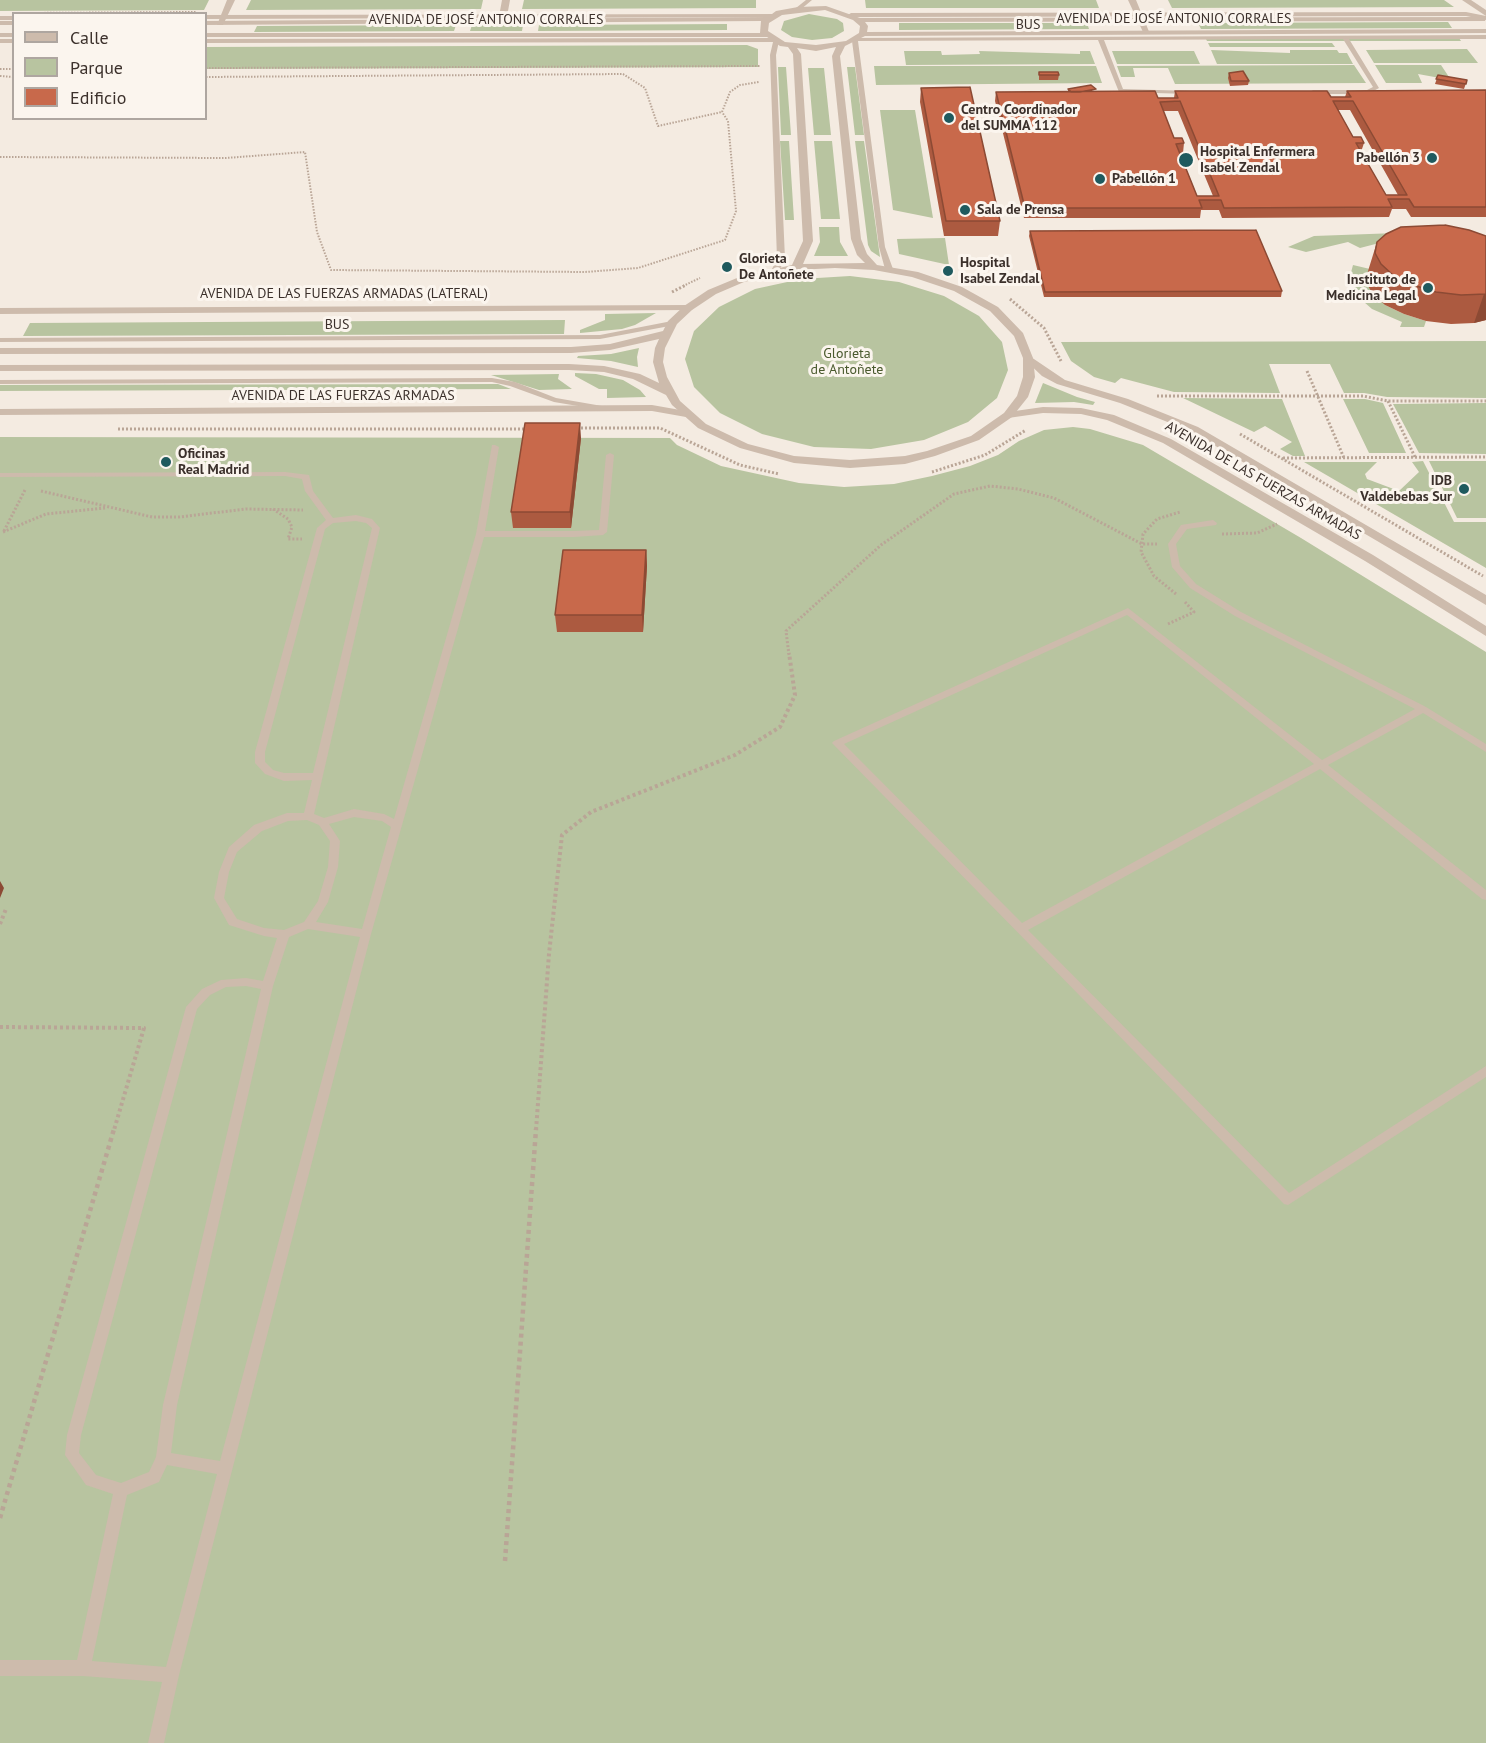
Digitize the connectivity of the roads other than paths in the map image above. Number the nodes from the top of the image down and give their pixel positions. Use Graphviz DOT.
graph roads {
  1 [pos="231,0"];
  2 [pos="506,0"];
  3 [pos="787,0"];
  4 [pos="809,0"];
  5 [pos="816,0"];
  6 [pos="835,0"];
  7 [pos="1132,0"];
  8 [pos="1466,0"];
  9 [pos="1482,0"];
  10 [pos="1486,3"];
  11 [pos="826,8"];
  12 [pos="798,9"];
  13 [pos="841,12"];
  14 [pos="775,15"];
  15 [pos="207,17"];
  16 [pos="855,17"];
  17 [pos="1140,17"];
  18 [pos="502,19"];
  19 [pos="221,20"];
  20 [pos="1486,22"];
  21 [pos="207,23"];
  22 [pos="1147,32"];
  23 [pos="207,34"];
  24 [pos="1486,37"];
  25 [pos="858,38"];
  26 [pos="1346,38"];
  27 [pos="772,39"];
  28 [pos="1101,39"];
  29 [pos="207,41"];
  30 [pos="791,46"];
  31 [pos="841,46"];
  32 [pos="1196,92"];
  33 [pos="1310,92"];
  34 [pos="796,267"];
  35 [pos="874,267"];
  36 [pos="890,269"];
  37 [pos="775,271"];
  38 [pos="688,308"];
  39 [pos="0,311"];
  40 [pos="672,323"];
  41 [pos="665,334"];
  42 [pos="0,340"];
  43 [pos="0,351"];
  44 [pos="1028,358"];
  45 [pos="0,368"];
  46 [pos="0,382"];
  47 [pos="668,392"];
  48 [pos="603,408"];
  49 [pos="0,412"];
  50 [pos="686,414"];
  51 [pos="1008,415"];
  52 [pos="495,447"];
  53 [pos="610,455"];
  54 [pos="0,475"];
  55 [pos="331,522"];
  56 [pos="1213,523"];
  57 [pos="480,534"];
  58 [pos="1486,601"];
  59 [pos="1486,632"];
  60 [pos="1423,709"];
  61 [pos="1486,749"];
  62 [pos="1323,764"];
  63 [pos="317,776"];
  64 [pos="308,816"];
  65 [pos="322,822"];
  66 [pos="397,825"];
  67 [pos="1486,896"];
  68 [pos="308,925"];
  69 [pos="1020,929"];
  70 [pos="284,934"];
  71 [pos="366,934"];
  72 [pos="267,986"];
  73 [pos="1486,1071"];
  74 [pos="163,1458"];
  75 [pos="225,1469"];
  76 [pos="121,1490"];
  77 [pos="0,1668"];
  78 [pos="83,1668"];
  79 [pos="171,1675"];
  80 [pos="156,1743"];
  1 -- 19 [label="street"];
  2 -- 18 [label="street"];
  3 -- 14 [label="street"];
  4 -- 12 [label="lane"];
  5 -- 11 [label="lane"];
  6 -- 13 [label="street"];
  7 -- 17 [label="street"];
  8 -- 20 [label="street"];
  9 -- 10 [label="street"];
  11 -- 12 [label="street, AVENIDA DE JOSÉ ANTONIO CORRALES"];
  11 -- 13 [label="street, AVENIDA DE JOSÉ ANTONIO CORRALES"];
  12 -- 14 [label="street, AVENIDA DE JOSÉ ANTONIO CORRALES"];
  13 -- 16 [label="street, AVENIDA DE JOSÉ ANTONIO CORRALES"];
  14 -- 18 [label="street, AVENIDA DE JOSÉ ANTONIO CORRALES"];
  14 -- 27 [label="street"];
  15 -- 19 [label="lane"];
  16 -- 17 [label="street, AVENIDA DE JOSÉ ANTONIO CORRALES"];
  16 -- 25 [label="street"];
  17 -- 20 [label="street, AVENIDA DE JOSÉ ANTONIO CORRALES"];
  17 -- 22 [label="street"];
  18 -- 19 [label="street, AVENIDA DE JOSÉ ANTONIO CORRALES"];
  19 -- 21 [label="street, AVENIDA DE JOSÉ ANTONIO CORRALES"];
  20 -- 22 [label="street, AVENIDA DE JOSÉ ANTONIO CORRALES"];
  22 -- 25 [label="street, AVENIDA DE JOSÉ ANTONIO CORRALES"];
  23 -- 27 [label="street, AVENIDA DE JOSÉ ANTONIO CORRALES"];
  24 -- 26 [label="lane, BUS"];
  25 -- 28 [label="lane, BUS"];
  25 -- 31 [label="street, AVENIDA DE JOSÉ ANTONIO CORRALES"];
  25 -- 36 [label="lane"];
  26 -- 28 [label="lane, BUS"];
  26 -- 33 [label="lane"];
  27 -- 29 [label="lane"];
  27 -- 30 [label="street, AVENIDA DE JOSÉ ANTONIO CORRALES"];
  27 -- 37 [label="lane"];
  28 -- 32 [label="lane"];
  30 -- 31 [label="street, AVENIDA DE JOSÉ ANTONIO CORRALES"];
  30 -- 34 [label="street"];
  31 -- 35 [label="street"];
  34 -- 35 [label="street"];
  34 -- 37 [label="street"];
  35 -- 36 [label="street"];
  36 -- 44 [label="street"];
  37 -- 38 [label="street"];
  38 -- 39 [label="street, AVENIDA DE LAS FUERZAS ARMADAS (LATERAL)"];
  38 -- 40 [label="street"];
  40 -- 41 [label="street"];
  40 -- 42 [label="lane, BUS"];
  41 -- 43 [label="street"];
  41 -- 47 [label="street"];
  44 -- 51 [label="street"];
  44 -- 58 [label="street, AVENIDA DE LAS FUERZAS ARMADAS"];
  45 -- 47 [label="street, AVENIDA DE LAS FUERZAS ARMADAS"];
  46 -- 48 [label="lane"];
  47 -- 50 [label="street"];
  48 -- 49 [label="street, AVENIDA DE LAS FUERZAS ARMADAS"];
  48 -- 50 [label="street, AVENIDA DE LAS FUERZAS ARMADAS"];
  50 -- 51 [label="street"];
  51 -- 59 [label="street, AVENIDA DE LAS FUERZAS ARMADAS"];
  52 -- 57 [label="lane"];
  53 -- 57 [label="lane"];
  54 -- 55 [label="lane"];
  55 -- 63 [label="lane"];
  55 -- 63 [label="lane"];
  56 -- 60 [label="lane"];
  57 -- 66 [label="lane"];
  60 -- 61 [label="lane"];
  60 -- 62 [label="lane"];
  62 -- 67 [label="lane"];
  62 -- 69 [label="lane"];
  62 -- 69 [label="lane"];
  63 -- 64 [label="lane"];
  64 -- 65 [label="lane"];
  64 -- 70 [label="lane"];
  65 -- 66 [label="lane"];
  65 -- 68 [label="lane"];
  66 -- 71 [label="lane"];
  68 -- 70 [label="lane"];
  68 -- 71 [label="lane"];
  69 -- 73 [label="lane"];
  70 -- 72 [label="lane"];
  71 -- 75 [label="lane"];
  72 -- 74 [label="lane"];
  72 -- 76 [label="lane"];
  74 -- 75 [label="lane"];
  74 -- 76 [label="lane"];
  75 -- 79 [label="lane"];
  76 -- 78 [label="lane"];
  77 -- 78 [label="lane"];
  78 -- 79 [label="lane"];
  79 -- 80 [label="lane"];
}
